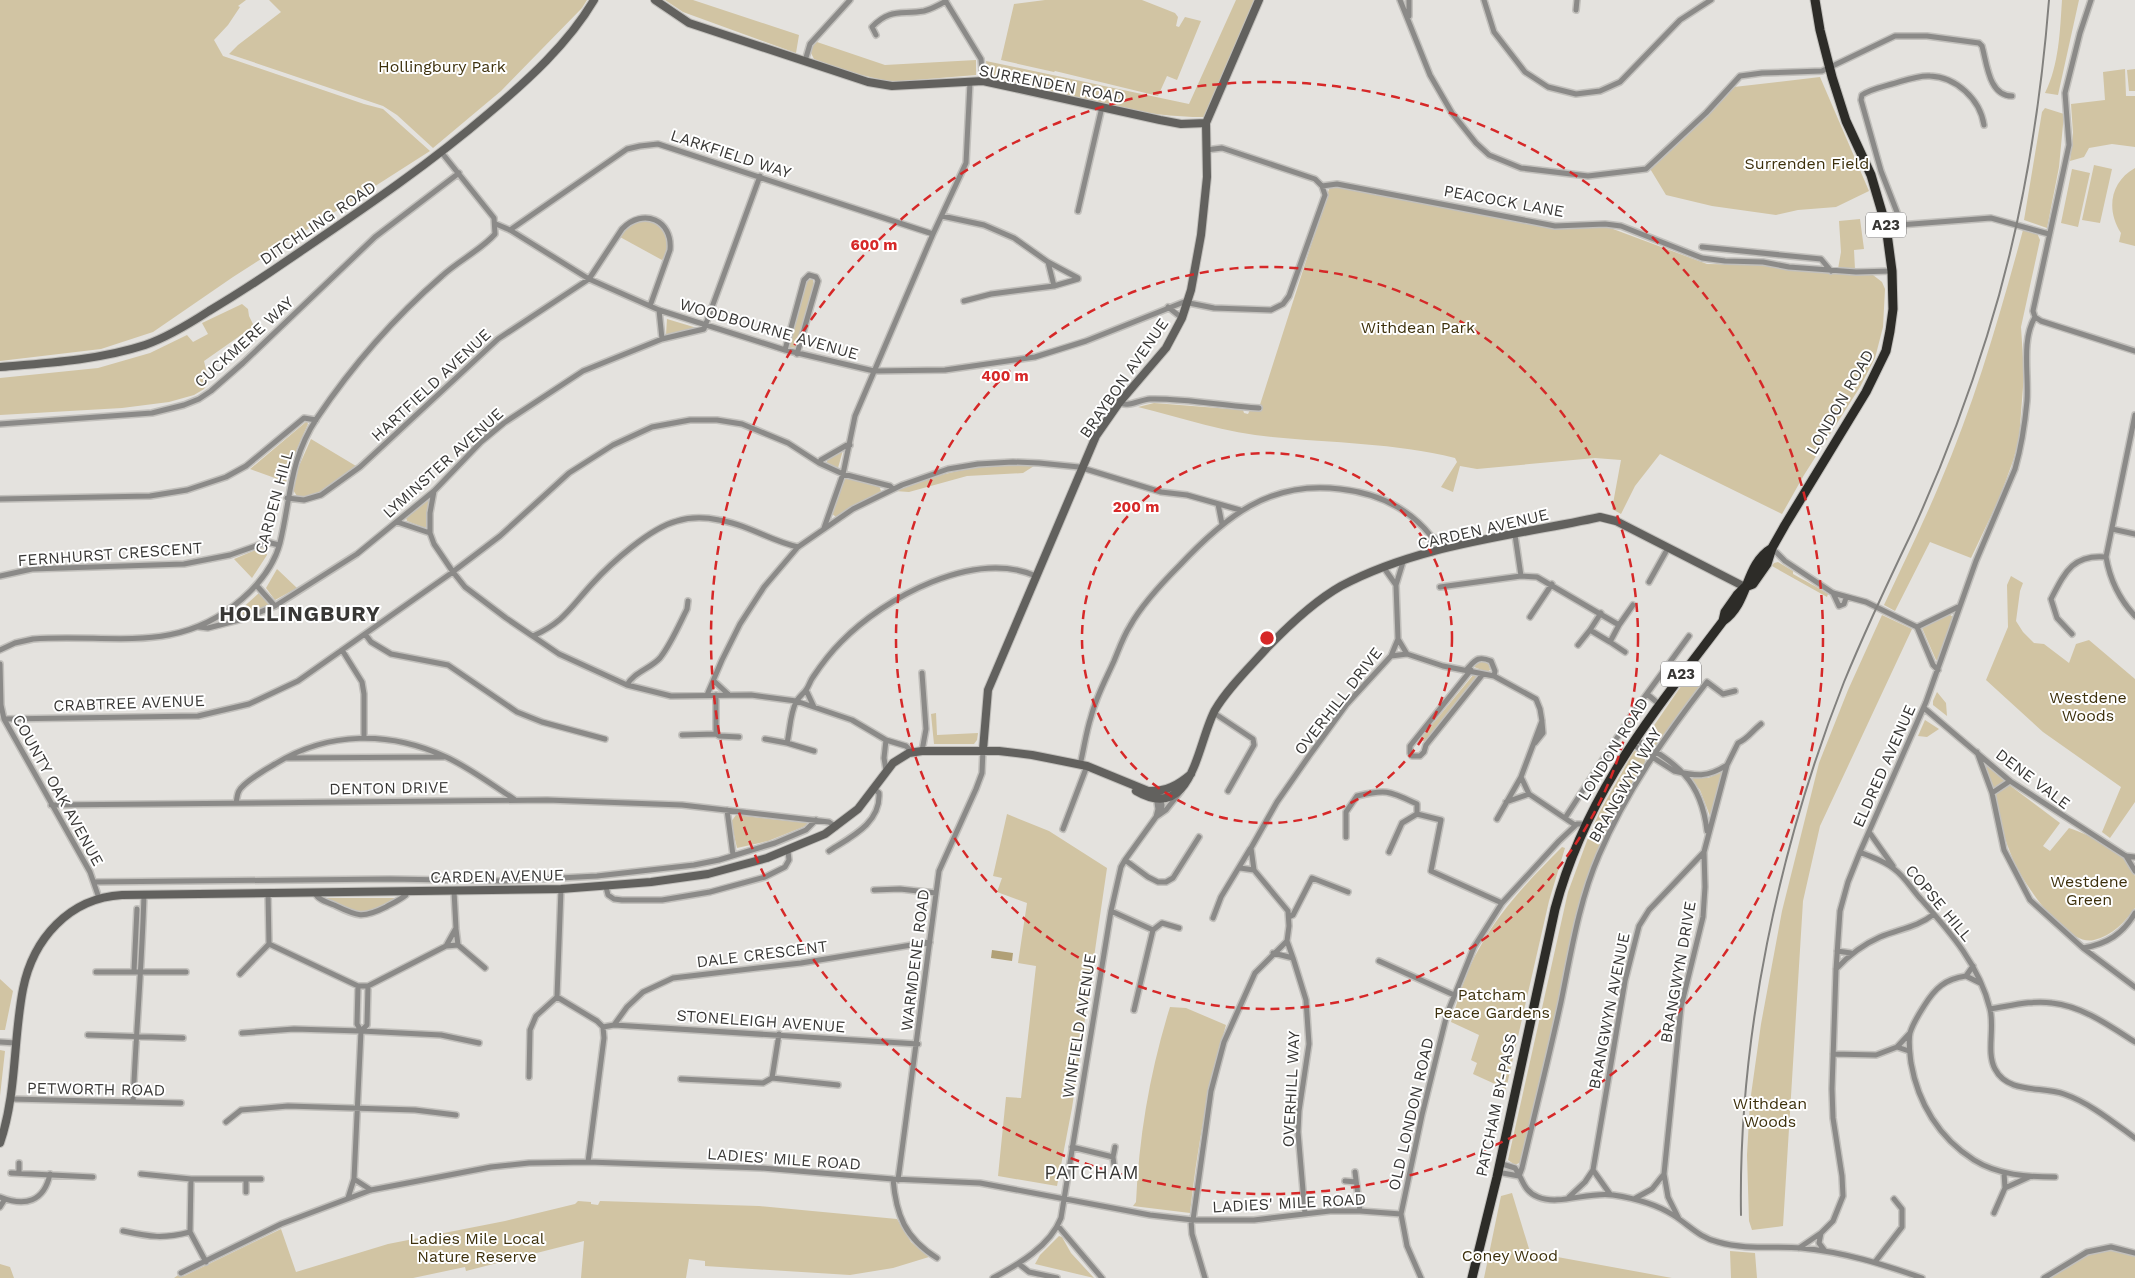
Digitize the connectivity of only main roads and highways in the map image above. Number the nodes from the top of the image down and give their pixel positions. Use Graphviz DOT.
graph roads {
  1 [pos="1815,0"];
  2 [pos="1772,548"];
  3 [pos="1744,587"];
  4 [pos="1580,824"];
  5 [pos="1472,1278"];
  1 -- 2 [label="highway, LONDON ROAD / A23"];
  2 -- 3 [label="highway, LONDON ROAD / A23"];
  2 -- 3 [label="highway, LONDON ROAD / A23"];
  3 -- 4 [label="highway, LONDON ROAD / A23"];
  4 -- 5 [label="highway, PATCHAM BY-PASS / A23"];
}
